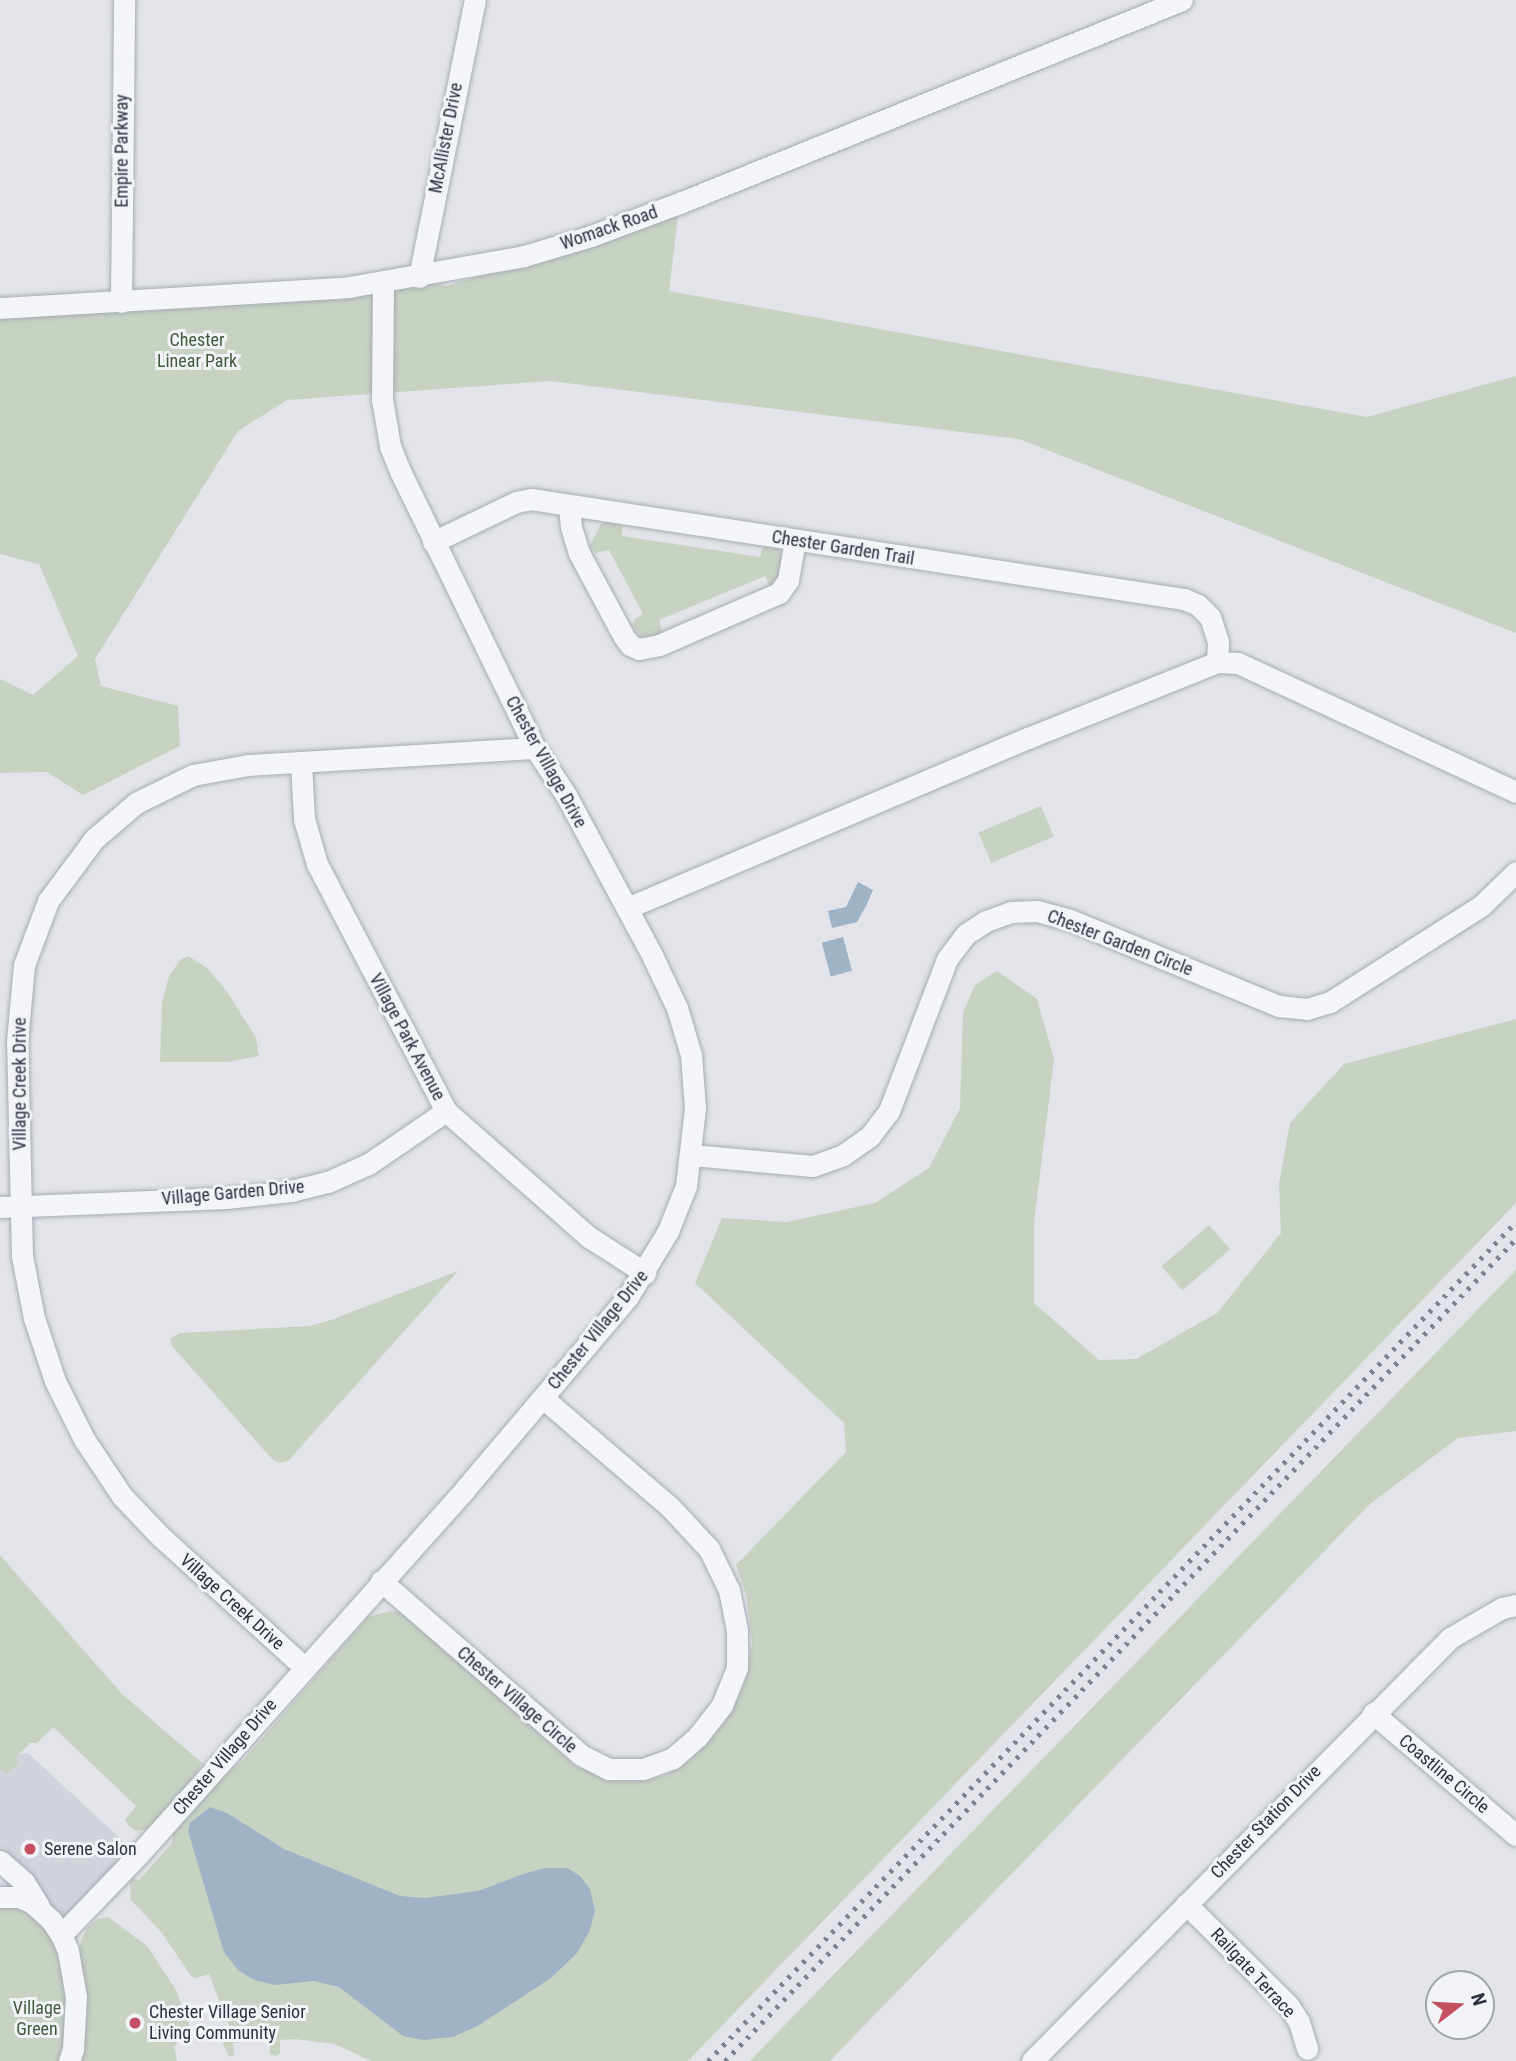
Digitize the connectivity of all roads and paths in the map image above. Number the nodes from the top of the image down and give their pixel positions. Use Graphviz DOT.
graph roads {
  1 [pos="124,0"];
  2 [pos="475,0"];
  3 [pos="1182,0"];
  4 [pos="419,276"];
  5 [pos="383,282"];
  6 [pos="121,302"];
  7 [pos="0,308"];
  8 [pos="569,505"];
  9 [pos="795,541"];
  10 [pos="433,542"];
  11 [pos="1217,662"];
  12 [pos="535,748"];
  13 [pos="301,762"];
  14 [pos="1516,792"];
  15 [pos="1516,872"];
  16 [pos="627,908"];
  17 [pos="446,1111"];
  18 [pos="692,1155"];
  19 [pos="10,1206"];
  20 [pos="645,1273"];
  21 [pos="543,1398"];
  22 [pos="381,1581"];
  23 [pos="1516,1605"];
  24 [pos="304,1667"];
  25 [pos="1373,1713"];
  26 [pos="1516,1835"];
  27 [pos="0,1861"];
  28 [pos="0,1898"];
  29 [pos="1186,1904"];
  30 [pos="42,1910"];
  31 [pos="61,1935"];
  32 [pos="1307,2049"];
  33 [pos="69,2061"];
  34 [pos="1032,2061"];
  1 -- 6 [label="street, Empire Parkway"];
  2 -- 4 [label="street, McAllister Drive"];
  3 -- 4 [label="street, Womack Road"];
  4 -- 5 [label="street, Womack Road"];
  5 -- 6 [label="street, Womack Road"];
  5 -- 10 [label="street, Chester Village Drive"];
  6 -- 7 [label="street, Womack Road"];
  8 -- 9 [label="street, Chester Garden Trail"];
  8 -- 9 [label="street"];
  8 -- 10 [label="street, Chester Garden Trail"];
  9 -- 11 [label="street, Chester Garden Trail"];
  10 -- 12 [label="street, Chester Village Drive"];
  11 -- 14 [label="street"];
  11 -- 16 [label="street"];
  12 -- 13 [label="street, Village Creek Drive"];
  12 -- 16 [label="street, Chester Village Drive"];
  13 -- 17 [label="street, Village Park Avenue"];
  13 -- 19 [label="street, Village Creek Drive"];
  15 -- 18 [label="street, Chester Garden Circle"];
  16 -- 18 [label="street, Chester Village Drive"];
  17 -- 19 [label="street, Village Garden Drive"];
  17 -- 20 [label="street, Village Park Avenue"];
  18 -- 20 [label="street, Chester Village Drive"];
  19 -- 24 [label="street, Village Creek Drive"];
  20 -- 21 [label="street, Chester Village Drive"];
  21 -- 22 [label="street, Chester Village Drive"];
  21 -- 22 [label="street, Chester Village Circle"];
  22 -- 24 [label="street, Chester Village Drive"];
  23 -- 25 [label="street, Chester Station Drive"];
  24 -- 31 [label="street, Chester Village Drive"];
  25 -- 26 [label="street, Coastline Circle"];
  25 -- 29 [label="street, Chester Station Drive"];
  27 -- 30 [label="street"];
  28 -- 30 [label="street"];
  29 -- 32 [label="street, Railgate Terrace"];
  29 -- 34 [label="street, Chester Station Drive"];
  30 -- 31 [label="street"];
  31 -- 33 [label="street"];
}
